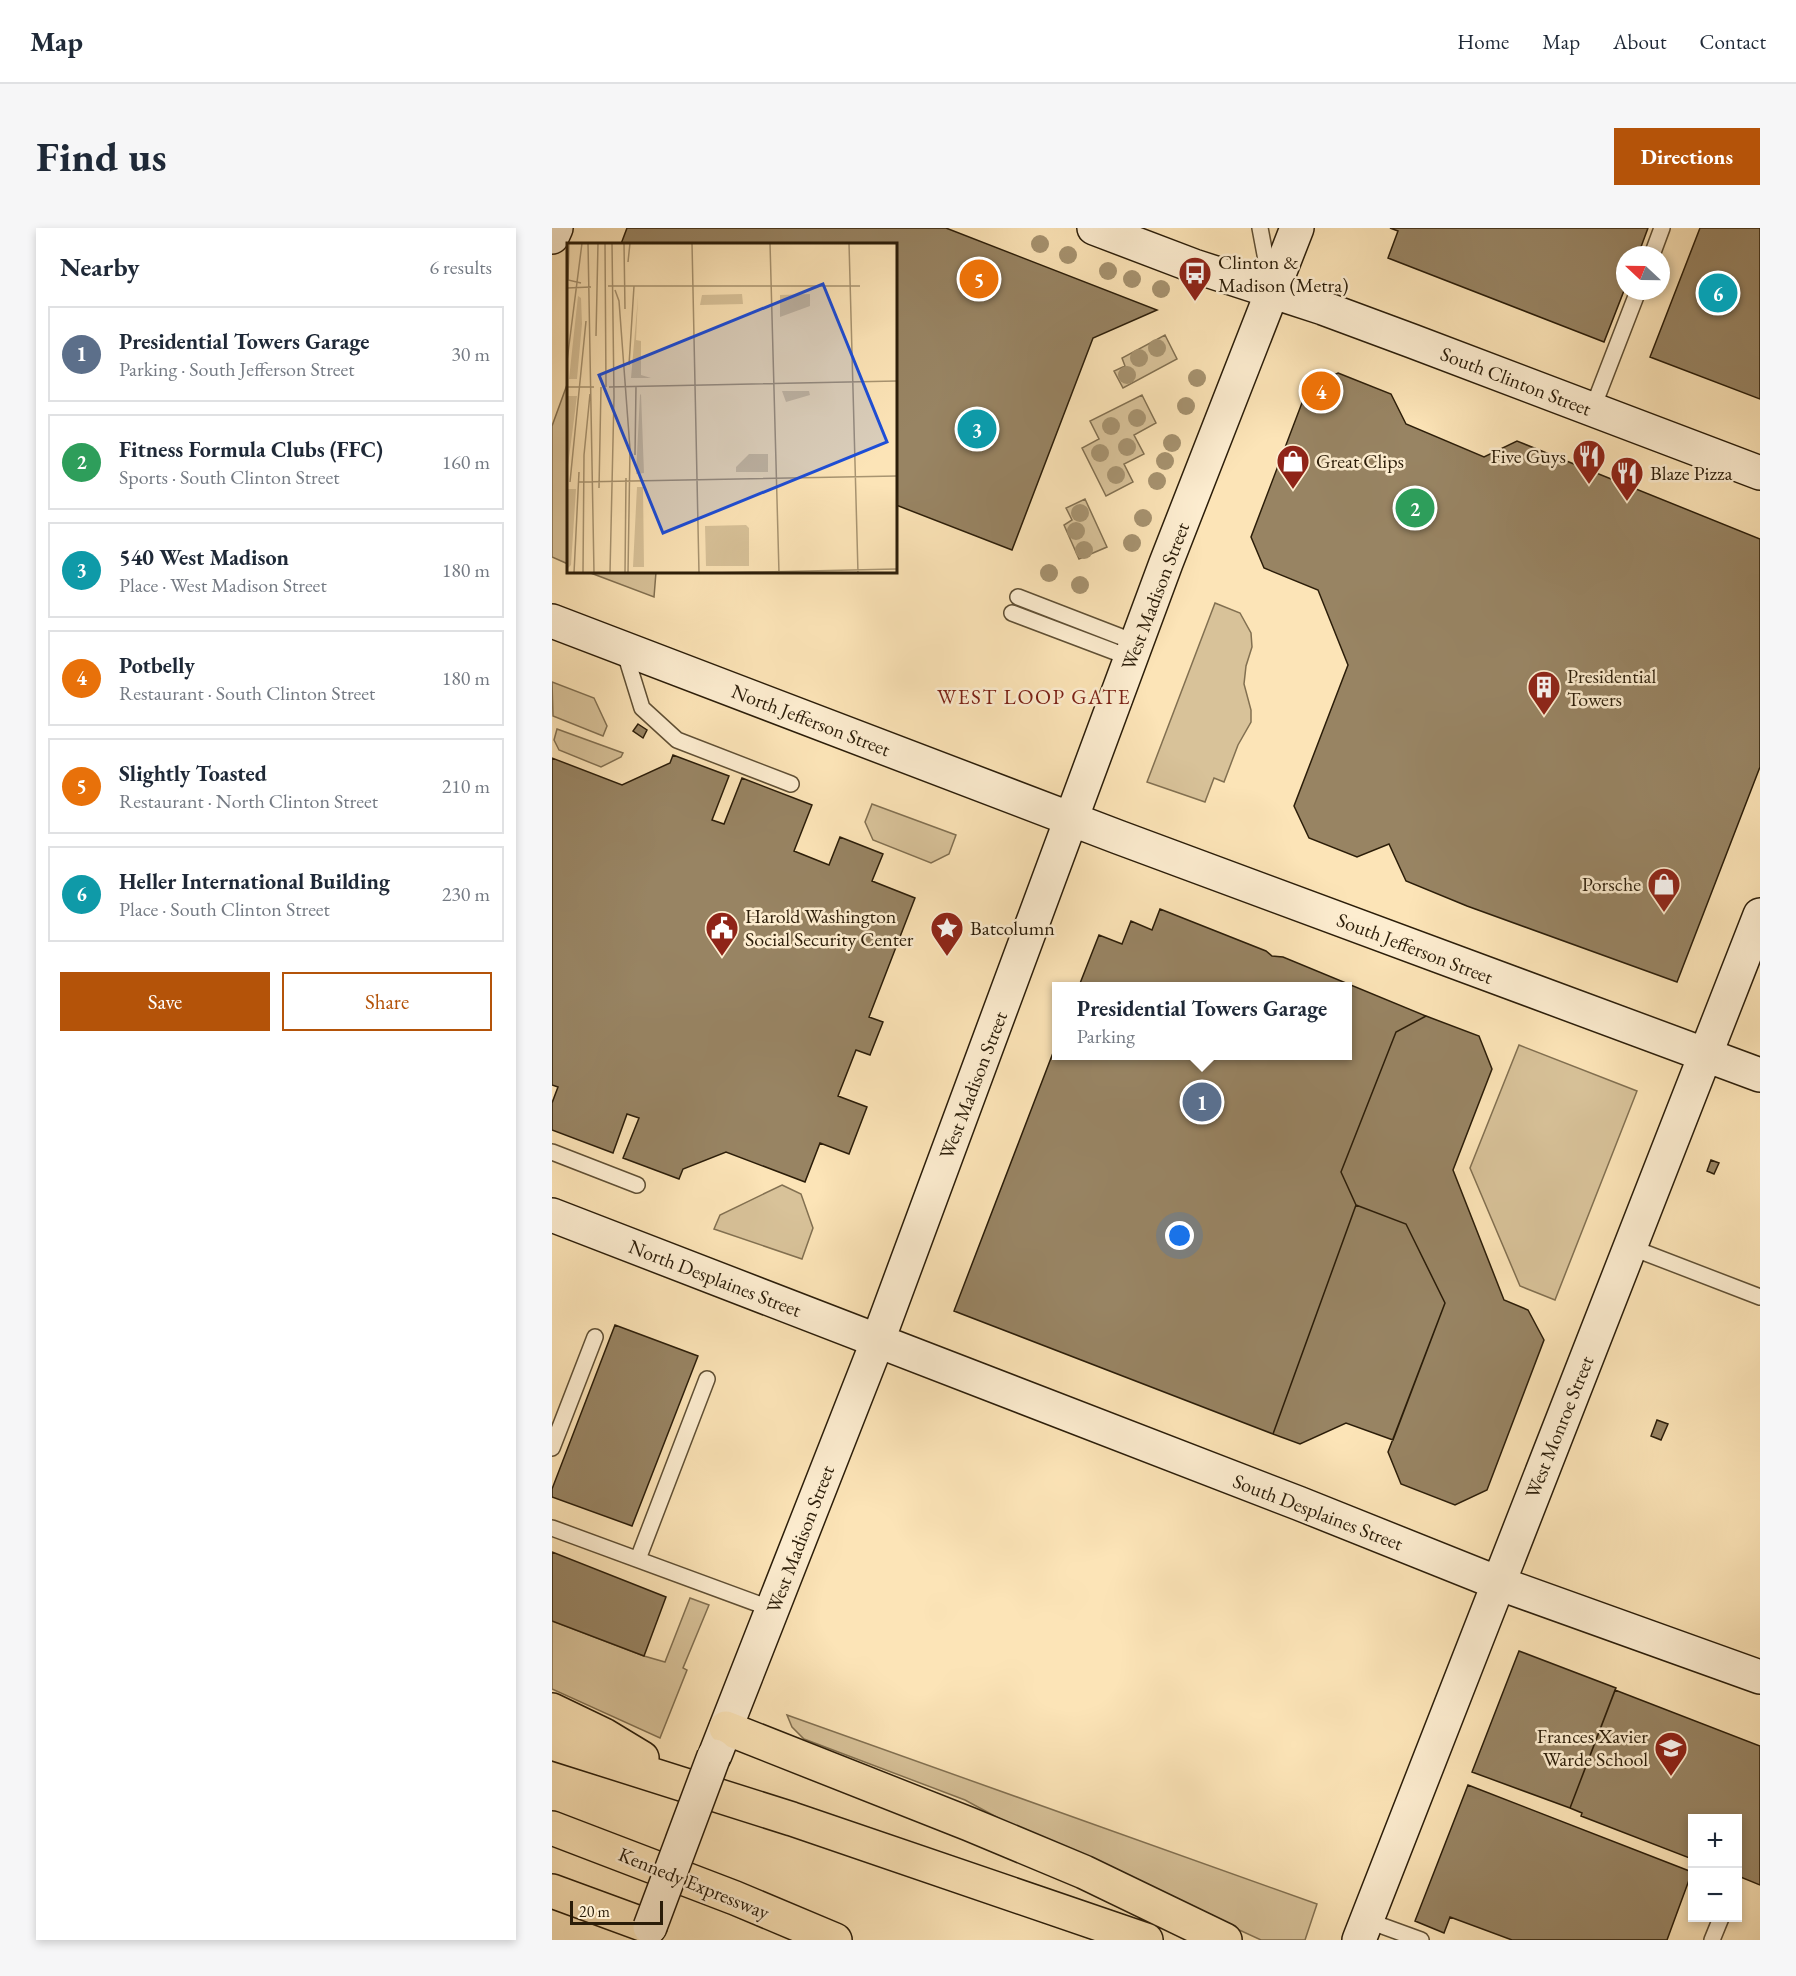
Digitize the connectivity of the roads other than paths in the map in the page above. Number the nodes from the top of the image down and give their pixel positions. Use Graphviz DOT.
graph roads {
  1 [pos="556,228"];
  2 [pos="1094,228"];
  3 [pos="1260,228"];
  4 [pos="1297,228"];
  5 [pos="1662,228"];
  6 [pos="552,237"];
  7 [pos="1655,246"];
  8 [pos="1272,291"];
  9 [pos="1635,300"];
  10 [pos="1592,410"];
  11 [pos="1760,473"];
  12 [pos="1018,597"];
  13 [pos="1012,612"];
  14 [pos="552,621"];
  15 [pos="623,647"];
  16 [pos="1134,651"];
  17 [pos="791,784"];
  18 [pos="1071,819"];
  19 [pos="1760,915"];
  20 [pos="1706,1056"];
  21 [pos="1760,1075"];
  22 [pos="552,1152"];
  23 [pos="637,1185"];
  24 [pos="552,1215"];
  25 [pos="1630,1247"];
  26 [pos="1760,1297"];
  27 [pos="595,1337"];
  28 [pos="878,1340"];
  29 [pos="707,1378"];
  30 [pos="552,1448"];
  31 [pos="552,1528"];
  32 [pos="638,1559"];
  33 [pos="1498,1583"];
  34 [pos="772,1609"];
  35 [pos="1760,1677"];
  36 [pos="552,1710"];
  37 [pos="720,1742"];
  38 [pos="552,1743"];
  39 [pos="682,1783"];
  40 [pos="552,1828"];
  41 [pos="552,1891"];
  42 [pos="1061,1912"];
  43 [pos="1718,1922"];
  44 [pos="1363,1930"];
  45 [pos="647,1933"];
  46 [pos="835,1940"];
  47 [pos="1099,1940"];
  48 [pos="1146,1940"];
  49 [pos="1225,1940"];
  50 [pos="1421,1940"];
  51 [pos="1712,1940"];
  1 -- 6 [label="main road"];
  2 -- 8 [label="main road, South Clinton Street"];
  3 -- 8 [label="lane"];
  4 -- 8 [label="main road, West Madison Street"];
  5 -- 7 [label="lane"];
  8 -- 10 [label="main road, South Clinton Street"];
  8 -- 16 [label="main road, West Madison Street"];
  9 -- 10 [label="lane"];
  10 -- 11 [label="main road, South Clinton Street"];
  12 -- 16 [label="lane"];
  13 -- 16 [label="lane"];
  14 -- 15 [label="main road, North Jefferson Street"];
  15 -- 17 [label="lane"];
  15 -- 18 [label="main road, North Jefferson Street"];
  16 -- 18 [label="main road, West Madison Street"];
  18 -- 20 [label="main road, South Jefferson Street"];
  18 -- 28 [label="main road, West Madison Street"];
  19 -- 20 [label="main road, West Monroe Street"];
  20 -- 21 [label="main road, South Jefferson Street"];
  20 -- 25 [label="main road, West Monroe Street"];
  22 -- 23 [label="lane"];
  24 -- 28 [label="main road, North Desplaines Street"];
  25 -- 26 [label="lane"];
  25 -- 33 [label="main road, West Monroe Street"];
  27 -- 30 [label="lane"];
  28 -- 33 [label="main road, South Desplaines Street"];
  28 -- 34 [label="main road, West Madison Street"];
  29 -- 32 [label="lane"];
  31 -- 32 [label="lane"];
  32 -- 34 [label="lane"];
  33 -- 35 [label="main road, South Desplaines Street"];
  33 -- 44 [label="main road, West Monroe Street"];
  34 -- 37 [label="main road, West Madison Street"];
  36 -- 39 [label="highway"];
  37 -- 45 [label="main road, West Madison Street, bridge"];
  37 -- 49 [label="highway"];
  38 -- 39 [label="highway"];
  39 -- 42 [label="highway"];
  40 -- 46 [label="highway, Kennedy Expressway"];
  41 -- 45 [label="highway"];
  42 -- 47 [label="highway"];
  42 -- 48 [label="highway"];
  43 -- 51 [label="lane"];
  44 -- 50 [label="lane"];
}
